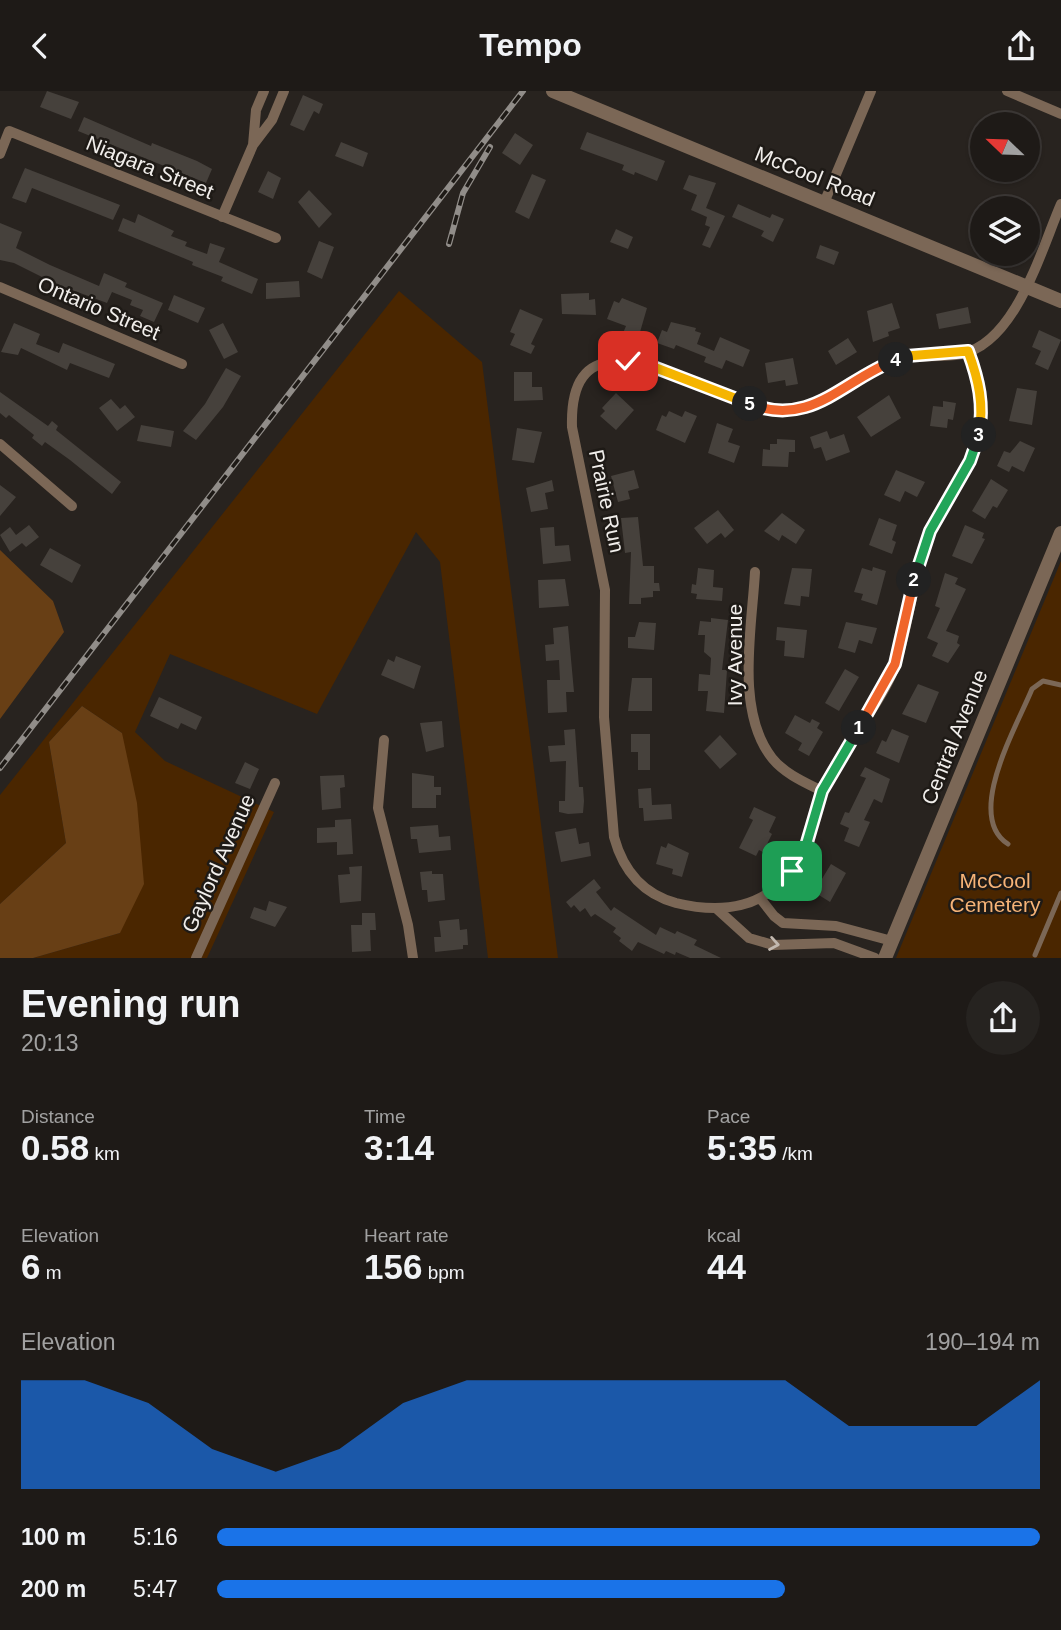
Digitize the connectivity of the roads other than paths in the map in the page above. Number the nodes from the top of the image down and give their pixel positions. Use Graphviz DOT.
graph roads {
  1 [pos="264,91"];
  2 [pos="284,91"];
  3 [pos="553,91"];
  4 [pos="871,91"];
  5 [pos="1007,91"];
  6 [pos="1061,114"];
  7 [pos="253,145"];
  8 [pos="0,154"];
  9 [pos="824,203"];
  10 [pos="1061,204"];
  11 [pos="222,217"];
  12 [pos="276,238"];
  13 [pos="0,287"];
  14 [pos="1026,287"];
  15 [pos="1061,302"];
  16 [pos="968,351"];
  17 [pos="182,364"];
  18 [pos="0,444"];
  19 [pos="72,506"];
  20 [pos="1059,544"];
  21 [pos="755,572"];
  22 [pos="1061,685"];
  23 [pos="384,740"];
  24 [pos="275,783"];
  25 [pos="821,795"];
  26 [pos="1008,844"];
  27 [pos="1061,893"];
  28 [pos="760,898"];
  29 [pos="717,909"];
  30 [pos="892,941"];
  31 [pos="1035,955"];
  32 [pos="196,958"];
  33 [pos="413,958"];
  34 [pos="875,958"];
  35 [pos="885,958"];
  1 -- 7 [label="street"];
  2 -- 7 [label="street"];
  3 -- 9 [label="street, McCool Road"];
  4 -- 9 [label="street"];
  5 -- 6 [label="street"];
  7 -- 11 [label="street"];
  8 -- 11 [label="street, Niagara Street"];
  9 -- 14 [label="street, McCool Road"];
  10 -- 14 [label="street, Prairie Run"];
  11 -- 12 [label="street, Niagara Street"];
  13 -- 17 [label="street, Ontario Street"];
  14 -- 15 [label="street, McCool Road"];
  14 -- 16 [label="street, Prairie Run"];
  16 -- 25 [label="street, Prairie Run"];
  16 -- 29 [label="street, Prairie Run"];
  18 -- 19 [label="street"];
  20 -- 30 [label="street, Central Avenue"];
  21 -- 25 [label="street, Ivy Avenue"];
  22 -- 26 [label="lane"];
  23 -- 33 [label="street"];
  24 -- 32 [label="street, Gaylord Avenue"];
  25 -- 28 [label="street, Prairie Run"];
  27 -- 31 [label="lane"];
  28 -- 29 [label="street, Prairie Run"];
  28 -- 30 [label="street"];
  29 -- 34 [label="street, one-way"];
  30 -- 35 [label="street, Central Avenue"];
}
